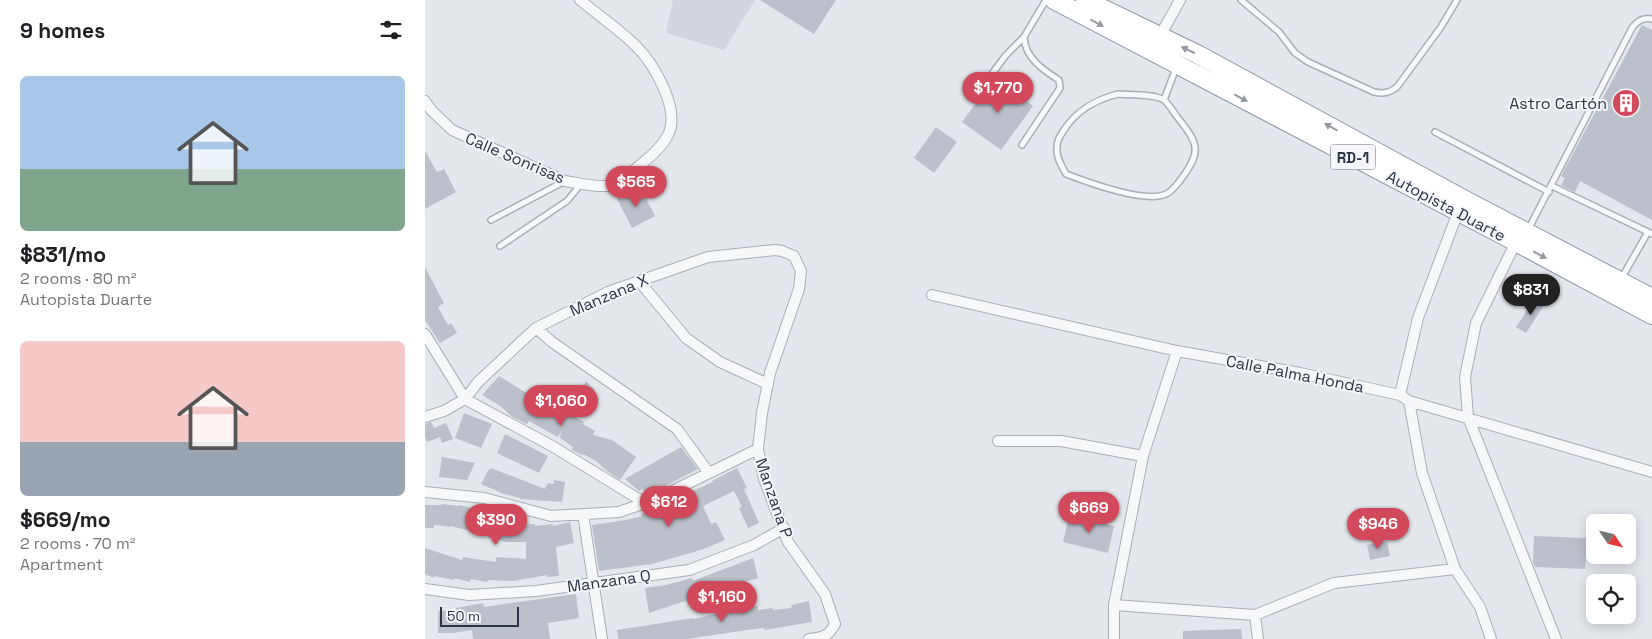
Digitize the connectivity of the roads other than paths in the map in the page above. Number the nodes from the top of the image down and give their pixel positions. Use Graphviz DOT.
graph roads {
  1 [pos="580,0"];
  2 [pos="1045,0"];
  3 [pos="1054,0"];
  4 [pos="1085,0"];
  5 [pos="1180,0"];
  6 [pos="1241,0"];
  7 [pos="1457,0"];
  8 [pos="1652,19"];
  9 [pos="1160,36"];
  10 [pos="1024,38"];
  11 [pos="1177,65"];
  12 [pos="986,82"];
  13 [pos="1164,100"];
  14 [pos="425,101"];
  15 [pos="1435,132"];
  16 [pos="1022,145"];
  17 [pos="565,180"];
  18 [pos="581,184"];
  19 [pos="1552,186"];
  20 [pos="1549,192"];
  21 [pos="1458,212"];
  22 [pos="491,220"];
  23 [pos="1650,233"];
  24 [pos="1521,237"];
  25 [pos="500,246"];
  26 [pos="782,251"];
  27 [pos="639,281"];
  28 [pos="1619,282"];
  29 [pos="931,295"];
  30 [pos="1652,298"];
  31 [pos="1652,315"];
  32 [pos="535,328"];
  33 [pos="425,334"];
  34 [pos="1177,351"];
  35 [pos="768,384"];
  36 [pos="1400,395"];
  37 [pos="465,399"];
  38 [pos="1409,401"];
  39 [pos="425,417"];
  40 [pos="1468,417"];
  41 [pos="998,440"];
  42 [pos="758,449"];
  43 [pos="1143,456"];
  44 [pos="1652,472"];
  45 [pos="709,473"];
  46 [pos="425,492"];
  47 [pos="645,503"];
  48 [pos="583,514"];
  49 [pos="784,528"];
  50 [pos="1455,569"];
  51 [pos="594,583"];
  52 [pos="425,588"];
  53 [pos="1114,605"];
  54 [pos="1255,615"];
  55 [pos="601,639"];
  56 [pos="809,639"];
  57 [pos="1114,639"];
  58 [pos="1257,639"];
  59 [pos="1491,639"];
  60 [pos="1556,639"];
  1 -- 18 [label="street, Calle Sonrisas"];
  2 -- 10 [label="lane"];
  3 -- 11 [label="highway, Autopista Duarte / RD-1, one-way"];
  4 -- 9 [label="highway, Autopista Duarte / RD-1"];
  5 -- 9 [label="street"];
  6 -- 7 [label="lane"];
  8 -- 19 [label="lane"];
  24 -- 9 [label="highway, Autopista Duarte / RD-1, one-way"];
  10 -- 12 [label="lane"];
  10 -- 16 [label="lane"];
  11 -- 13 [label="lane"];
  11 -- 21 [label="highway, Autopista Duarte / RD-1, one-way"];
  13 -- 13 [label="lane"];
  14 -- 17 [label="street, Calle Sonrisas"];
  15 -- 20 [label="lane"];
  17 -- 18 [label="street, Calle Sonrisas"];
  17 -- 22 [label="lane"];
  18 -- 25 [label="lane"];
  19 -- 20 [label="lane"];
  19 -- 23 [label="lane"];
  20 -- 24 [label="lane"];
  21 -- 24 [label="highway, Autopista Duarte / RD-1"];
  21 -- 36 [label="street"];
  23 -- 28 [label="lane"];
  24 -- 28 [label="highway, Autopista Duarte / RD-1"];
  24 -- 31 [label="highway, Autopista Duarte / RD-1, one-way"];
  24 -- 40 [label="street"];
  26 -- 27 [label="street, Manzana X"];
  26 -- 35 [label="street, Manzana P"];
  27 -- 32 [label="street, Manzana X"];
  27 -- 35 [label="street"];
  28 -- 30 [label="highway, Autopista Duarte / RD-1"];
  29 -- 34 [label="street, Calle Palma Honda"];
  32 -- 37 [label="street, Manzana X"];
  32 -- 45 [label="street"];
  33 -- 37 [label="street"];
  34 -- 36 [label="street, Calle Palma Honda"];
  34 -- 43 [label="street"];
  35 -- 42 [label="street, Manzana P"];
  36 -- 38 [label="street, Calle Palma Honda"];
  37 -- 39 [label="street"];
  37 -- 47 [label="street"];
  38 -- 40 [label="street, Calle Palma Honda"];
  38 -- 50 [label="street"];
  40 -- 44 [label="street, Calle Palma Honda"];
  40 -- 60 [label="street"];
  41 -- 43 [label="street"];
  42 -- 45 [label="street"];
  42 -- 49 [label="street, Manzana P"];
  43 -- 53 [label="street"];
  45 -- 47 [label="street"];
  46 -- 48 [label="street"];
  47 -- 48 [label="street"];
  48 -- 51 [label="street"];
  49 -- 51 [label="street, Manzana Q"];
  49 -- 56 [label="street, Manzana P"];
  50 -- 54 [label="street"];
  50 -- 59 [label="street"];
  51 -- 52 [label="street, Manzana Q"];
  51 -- 55 [label="street"];
  53 -- 54 [label="street"];
  53 -- 57 [label="street"];
  54 -- 58 [label="street"];
}
